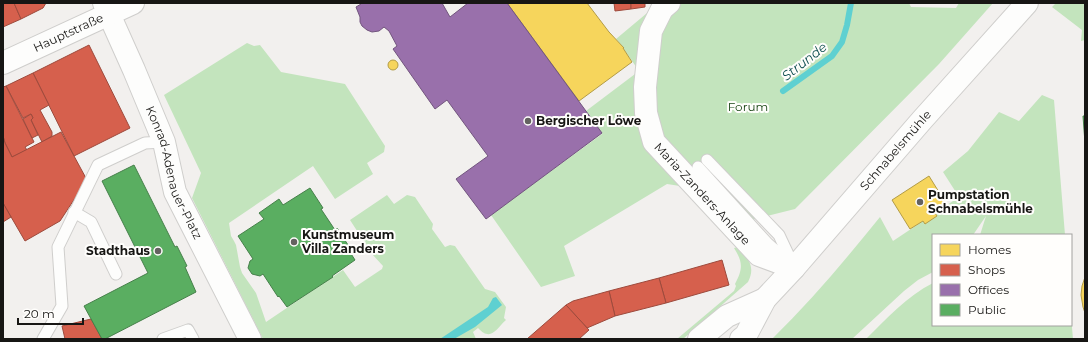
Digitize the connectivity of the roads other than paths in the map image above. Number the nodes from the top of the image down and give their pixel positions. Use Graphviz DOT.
graph roads {
  1 [pos="133,3"];
  2 [pos="669,3"];
  3 [pos="1027,3"];
  4 [pos="106,8"];
  5 [pos="3,63"];
  6 [pos="164,142"];
  7 [pos="702,164"];
  8 [pos="74,212"];
  9 [pos="794,268"];
  10 [pos="116,274"];
  11 [pos="765,299"];
  12 [pos="44,339"];
  13 [pos="163,339"];
  14 [pos="193,339"];
  15 [pos="250,339"];
  16 [pos="699,339"];
  17 [pos="741,339"];
  1 -- 4 [label="street, Hauptstraße"];
  2 -- 9 [label="street, Maria-Zanders-Anlage"];
  3 -- 9 [label="street, Schnabelsmühle"];
  4 -- 5 [label="street, Hauptstraße"];
  4 -- 6 [label="street, Konrad-Adenauer-Platz"];
  6 -- 8 [label="lane"];
  6 -- 15 [label="street, Konrad-Adenauer-Platz"];
  7 -- 9 [label="lane"];
  8 -- 10 [label="lane"];
  8 -- 12 [label="lane"];
  9 -- 11 [label="street, Schnabelsmühle"];
  11 -- 16 [label="street, Schnabelsmühle"];
  11 -- 17 [label="street, Schnabelsmühle"];
  13 -- 14 [label="lane"];
}
